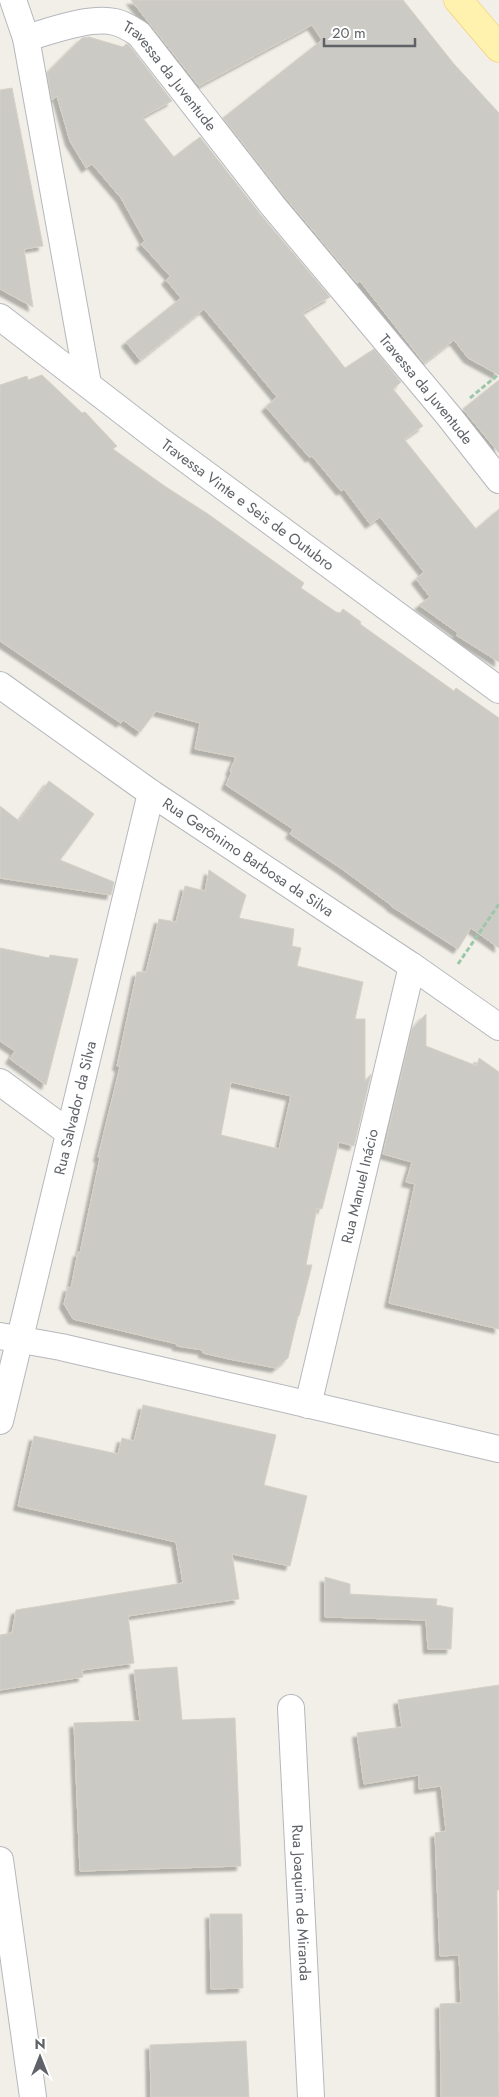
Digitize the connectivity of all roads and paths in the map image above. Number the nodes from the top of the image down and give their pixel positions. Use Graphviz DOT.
graph roads {
  1 [pos="13,0"];
  2 [pos="458,0"];
  3 [pos="26,38"];
  4 [pos="499,48"];
  5 [pos="0,317"];
  6 [pos="499,374"];
  7 [pos="88,384"];
  8 [pos="448,415"];
  9 [pos="499,480"];
  10 [pos="0,685"];
  11 [pos="499,690"];
  12 [pos="151,793"];
  13 [pos="499,904"];
  14 [pos="412,966"];
  15 [pos="442,988"];
  16 [pos="499,1027"];
  17 [pos="0,1082"];
  18 [pos="68,1132"];
  19 [pos="10,1338"];
  20 [pos="308,1405"];
  21 [pos="0,1421"];
  22 [pos="499,1449"];
  23 [pos="291,1708"];
  24 [pos="0,1860"];
  25 [pos="33,2097"];
  26 [pos="311,2097"];
  1 -- 3 [label="street"];
  2 -- 4 [label="main road"];
  3 -- 7 [label="street"];
  3 -- 8 [label="street, Travessa da Juventude"];
  5 -- 7 [label="street, Travessa Vinte e Seis de Outubro"];
  6 -- 8 [label="path"];
  7 -- 11 [label="street, Travessa Vinte e Seis de Outubro"];
  8 -- 9 [label="street, Travessa da Juventude"];
  10 -- 12 [label="street, Rua Gerônimo Barbosa da Silva"];
  12 -- 14 [label="street, Rua Gerônimo Barbosa da Silva"];
  12 -- 18 [label="street, Rua Salvador da Silva"];
  13 -- 15 [label="path"];
  14 -- 15 [label="street, Rua Gerônimo Barbosa da Silva"];
  14 -- 20 [label="street, Rua Manuel Inácio"];
  15 -- 16 [label="street, Rua Gerônimo Barbosa da Silva"];
  17 -- 18 [label="street"];
  18 -- 19 [label="street, Rua Salvador da Silva"];
  19 -- 20 [label="street"];
  19 -- 21 [label="street, Rua Salvador da Silva"];
  20 -- 22 [label="street"];
  23 -- 26 [label="street, Rua Joaquim de Miranda"];
  24 -- 25 [label="street"];
}
